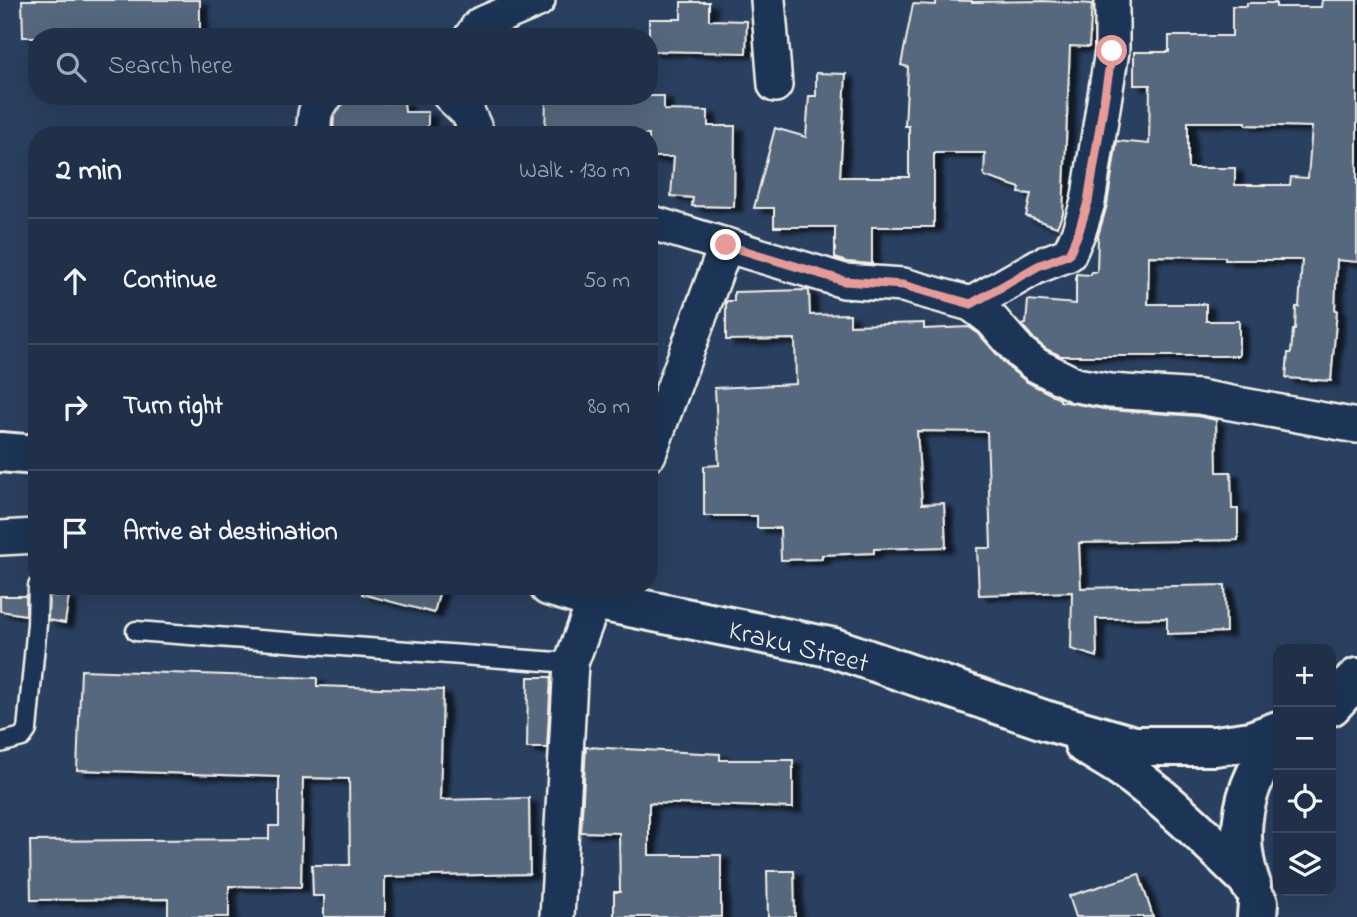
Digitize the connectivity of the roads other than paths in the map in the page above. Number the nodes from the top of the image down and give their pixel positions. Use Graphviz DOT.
graph roads {
  1 [pos="538,0"];
  2 [pos="768,0"];
  3 [pos="1112,0"];
  4 [pos="477,28"];
  5 [pos="775,85"];
  6 [pos="318,105"];
  7 [pos="460,105"];
  8 [pos="314,126"];
  9 [pos="474,126"];
  10 [pos="658,225"];
  11 [pos="726,245"];
  12 [pos="971,304"];
  13 [pos="1357,426"];
  14 [pos="658,430"];
  15 [pos="0,452"];
  16 [pos="28,455"];
  17 [pos="28,536"];
  18 [pos="0,538"];
  19 [pos="38,595"];
  20 [pos="597,595"];
  21 [pos="607,595"];
  22 [pos="136,631"];
  23 [pos="571,663"];
  24 [pos="1357,678"];
  25 [pos="1357,704"];
  26 [pos="1332,707"];
  27 [pos="1336,707"];
  28 [pos="1044,720"];
  29 [pos="1273,734"];
  30 [pos="0,743"];
  31 [pos="1273,750"];
  32 [pos="1258,904"];
  33 [pos="557,917"];
  1 -- 4 [label="street"];
  2 -- 5 [label="street"];
  3 -- 12 [label="street"];
  6 -- 8 [label="street"];
  7 -- 9 [label="street"];
  10 -- 11 [label="street"];
  11 -- 12 [label="street"];
  11 -- 14 [label="street"];
  12 -- 13 [label="street"];
  15 -- 16 [label="main road"];
  17 -- 18 [label="street"];
  19 -- 30 [label="lane"];
  20 -- 23 [label="street"];
  21 -- 28 [label="main road, Kraku Street"];
  22 -- 23 [label="lane"];
  23 -- 33 [label="street"];
  24 -- 26 [label="main road"];
  25 -- 27 [label="main road"];
  28 -- 29 [label="main road, Kraku Street"];
  28 -- 32 [label="main road, Kraku Street"];
  31 -- 32 [label="main road"];
}
